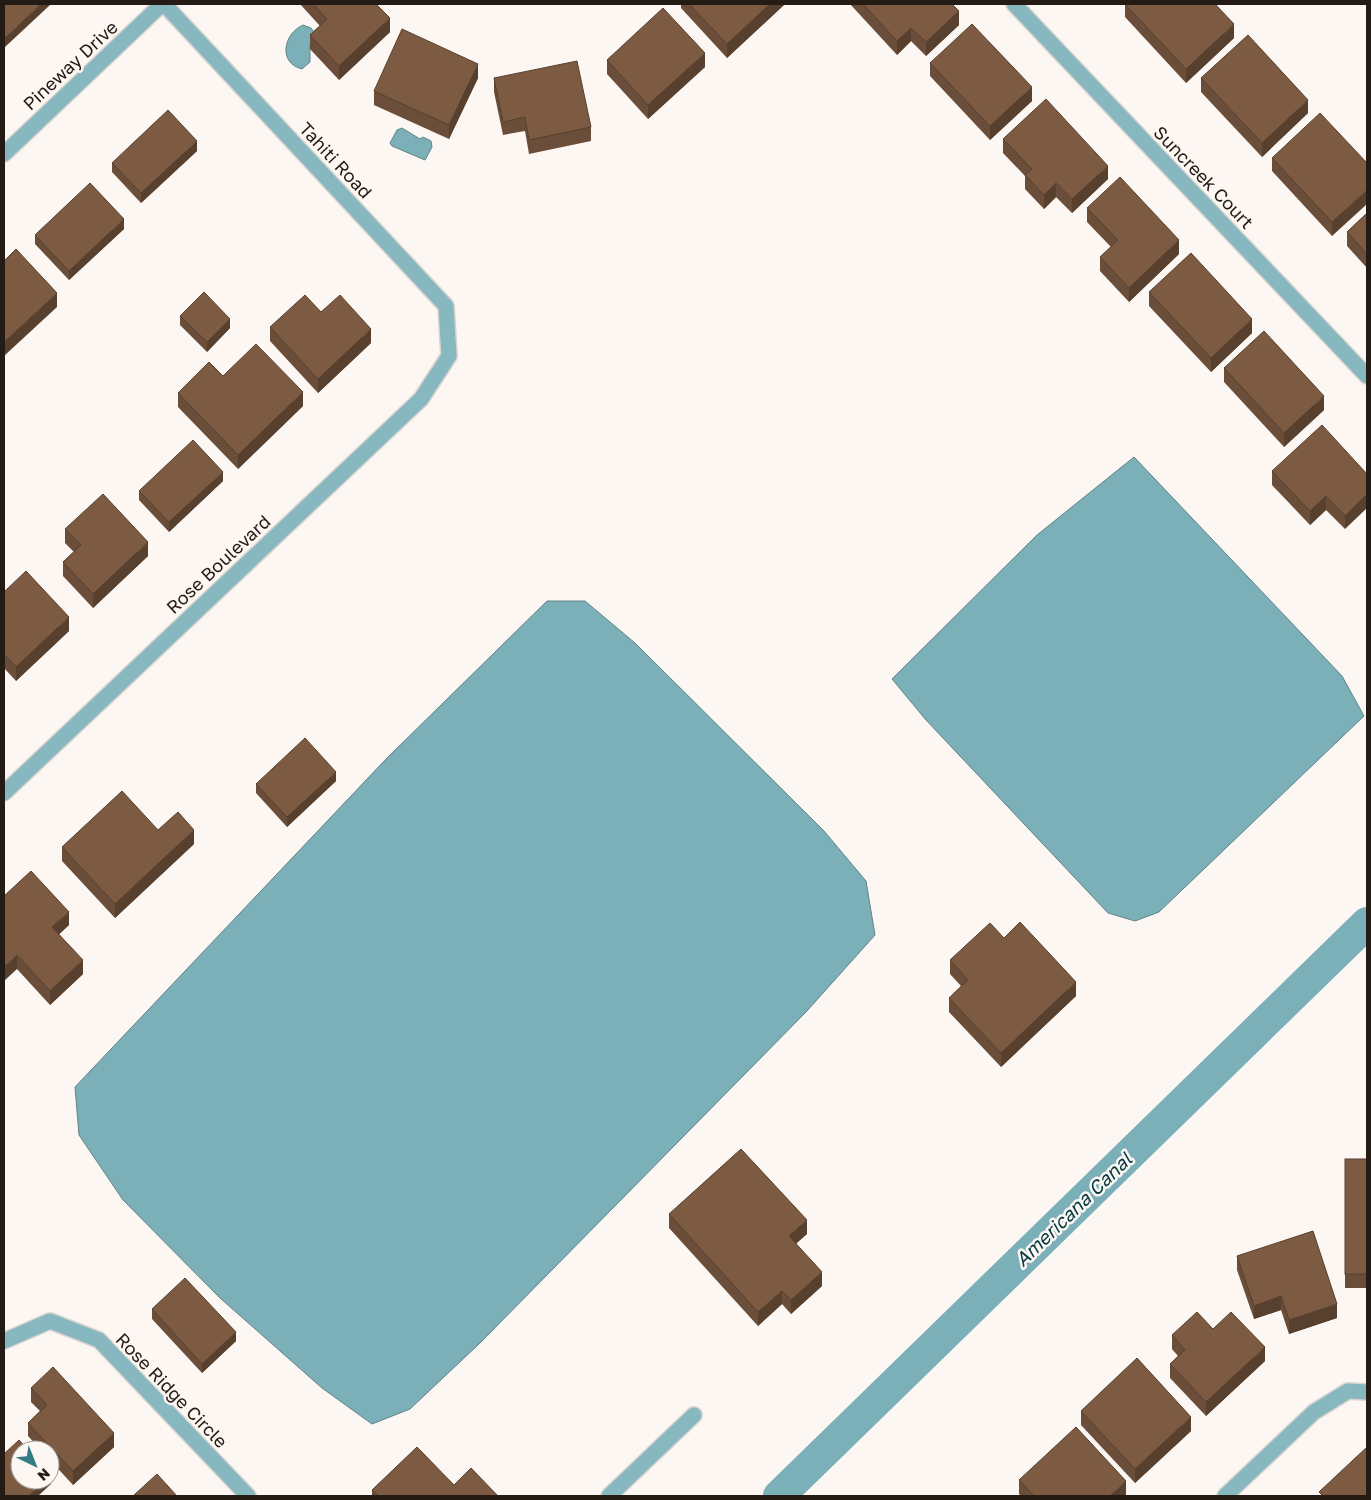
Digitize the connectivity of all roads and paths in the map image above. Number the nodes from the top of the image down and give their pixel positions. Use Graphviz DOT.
graph roads {
  1 [pos="163,4"];
  2 [pos="1014,4"];
  3 [pos="4,154"];
  4 [pos="449,356"];
  5 [pos="1367,376"];
  6 [pos="4,793"];
  7 [pos="4,1341"];
  8 [pos="1367,1392"];
  9 [pos="694,1414"];
  10 [pos="248,1496"];
  11 [pos="609,1496"];
  12 [pos="1225,1496"];
  1 -- 3 [label="street, Pineway Drive"];
  1 -- 4 [label="street, Tahiti Road"];
  2 -- 5 [label="street, Suncreek Court"];
  4 -- 6 [label="street, Rose Boulevard"];
  7 -- 10 [label="street, Rose Ridge Circle"];
  8 -- 12 [label="street"];
  9 -- 11 [label="street"];
}
